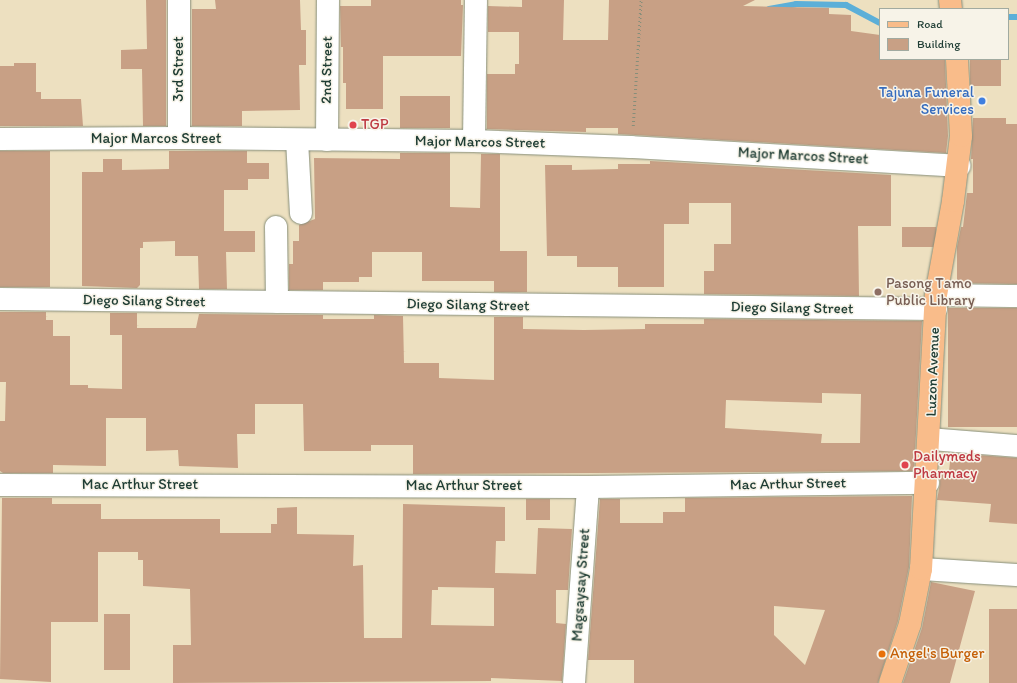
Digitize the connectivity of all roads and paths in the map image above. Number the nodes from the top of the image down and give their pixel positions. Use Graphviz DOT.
graph roads {
  1 [pos="178,0"];
  2 [pos="328,0"];
  3 [pos="476,0"];
  4 [pos="641,0"];
  5 [pos="957,60"];
  6 [pos="179,138"];
  7 [pos="0,139"];
  8 [pos="297,140"];
  9 [pos="326,140"];
  10 [pos="474,141"];
  11 [pos="631,147"];
  12 [pos="959,166"];
  13 [pos="302,213"];
  14 [pos="276,227"];
  15 [pos="1017,296"];
  16 [pos="0,299"];
  17 [pos="277,302"];
  18 [pos="936,302"];
  19 [pos="930,439"];
  20 [pos="1017,446"];
  21 [pos="928,483"];
  22 [pos="0,485"];
  23 [pos="588,487"];
  24 [pos="921,569"];
  25 [pos="1017,575"];
  26 [pos="574,683"];
  27 [pos="890,683"];
  1 -- 6 [label="street, 3rd Street"];
  2 -- 9 [label="street, 2nd Street"];
  3 -- 10 [label="street"];
  4 -- 11 [label="path"];
  5 -- 12 [label="main road, Luzon Avenue"];
  6 -- 7 [label="street, Major Marcos Street"];
  6 -- 8 [label="street, Major Marcos Street"];
  8 -- 9 [label="street, Major Marcos Street"];
  8 -- 13 [label="street"];
  9 -- 10 [label="street, Major Marcos Street"];
  10 -- 11 [label="street, Major Marcos Street"];
  11 -- 12 [label="street, Major Marcos Street"];
  12 -- 18 [label="main road, Luzon Avenue"];
  14 -- 17 [label="street"];
  15 -- 18 [label="street, Diego Silang Street"];
  16 -- 17 [label="street, Diego Silang Street"];
  17 -- 18 [label="street, Diego Silang Street"];
  18 -- 19 [label="main road, Luzon Avenue"];
  19 -- 20 [label="street"];
  19 -- 21 [label="main road, Luzon Avenue"];
  21 -- 23 [label="street, Mac Arthur Street"];
  21 -- 24 [label="main road, Luzon Avenue"];
  22 -- 23 [label="street, Mac Arthur Street"];
  23 -- 26 [label="street, Magsaysay Street"];
  24 -- 25 [label="street"];
  24 -- 27 [label="main road, Luzon Avenue"];
}
